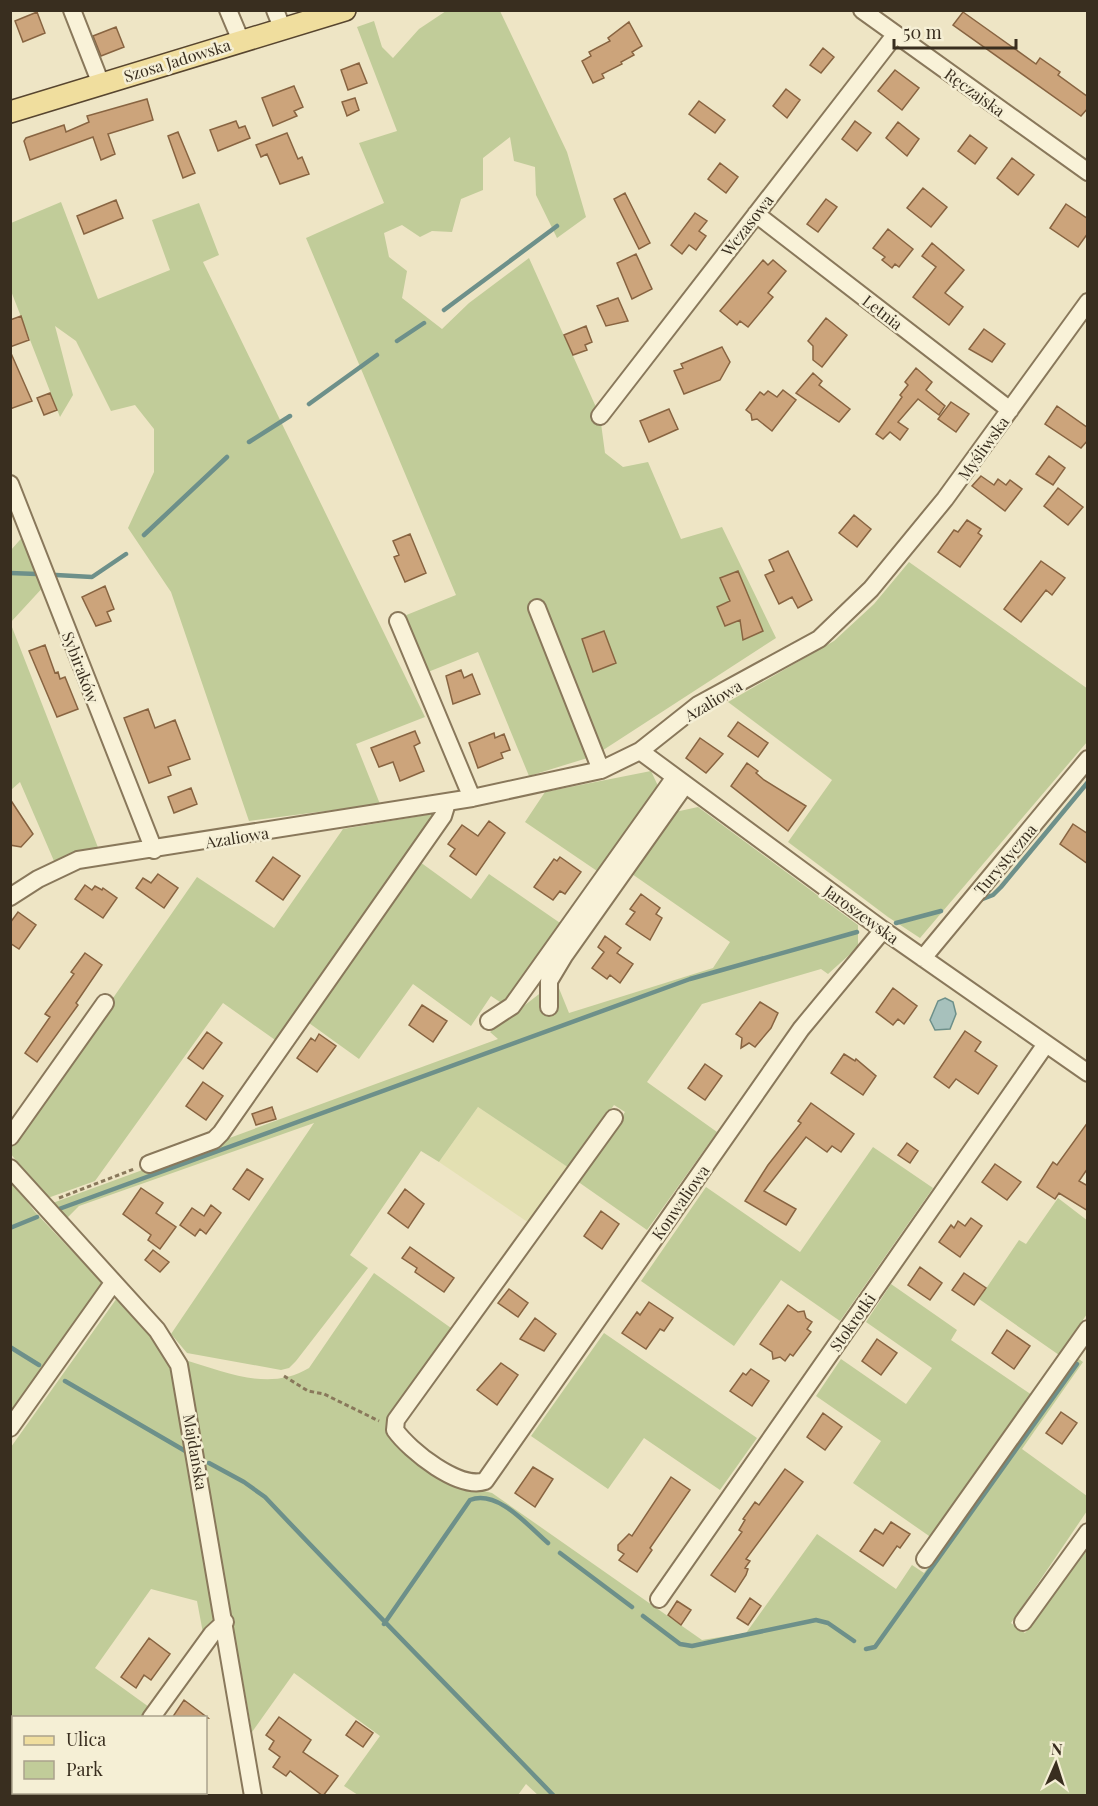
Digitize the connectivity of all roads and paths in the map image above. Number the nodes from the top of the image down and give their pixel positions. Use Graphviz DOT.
graph roads {
  1 [pos="72,10"];
  2 [pos="228,10"];
  3 [pos="345,10"];
  4 [pos="862,10"];
  5 [pos="279,20"];
  6 [pos="895,35"];
  7 [pos="241,40"];
  8 [pos="101,84"];
  9 [pos="10,112"];
  10 [pos="1088,172"];
  11 [pos="756,214"];
  12 [pos="1088,302"];
  13 [pos="1011,410"];
  14 [pos="600,416"];
  15 [pos="10,484"];
  16 [pos="871,590"];
  17 [pos="537,608"];
  18 [pos="398,621"];
  19 [pos="640,751"];
  20 [pos="1088,759"];
  21 [pos="601,770"];
  22 [pos="680,781"];
  23 [pos="472,798"];
  24 [pos="447,802"];
  25 [pos="154,850"];
  26 [pos="10,897"];
  27 [pos="883,930"];
  28 [pos="923,958"];
  29 [pos="105,1003"];
  30 [pos="549,1007"];
  31 [pos="489,1021"];
  32 [pos="1046,1044"];
  33 [pos="1088,1073"];
  34 [pos="614,1118"];
  35 [pos="10,1137"];
  36 [pos="149,1164"];
  37 [pos="10,1168"];
  38 [pos="40,1202"];
  39 [pos="113,1283"];
  40 [pos="1088,1329"];
  41 [pos="284,1376"];
  42 [pos="10,1428"];
  43 [pos="395,1430"];
  44 [pos="1088,1532"];
  45 [pos="925,1559"];
  46 [pos="658,1599"];
  47 [pos="225,1622"];
  48 [pos="1023,1622"];
  49 [pos="153,1716"];
  50 [pos="253,1796"];
  1 -- 8 [label="street"];
  2 -- 7 [label="street"];
  3 -- 5 [label="main road, Szosa Jadowska"];
  4 -- 6 [label="street, Ręczajska"];
  5 -- 7 [label="main road, Szosa Jadowska"];
  6 -- 10 [label="street, Ręczajska"];
  6 -- 11 [label="street, Wczasowa"];
  7 -- 8 [label="main road, Szosa Jadowska"];
  8 -- 9 [label="main road, Szosa Jadowska"];
  11 -- 13 [label="street, Letnia"];
  11 -- 14 [label="street, Wczasowa"];
  12 -- 13 [label="street, Myśliwska"];
  13 -- 16 [label="street, Myśliwska"];
  15 -- 25 [label="street, Sybiraków"];
  16 -- 19 [label="street, Azaliowa"];
  17 -- 21 [label="street"];
  18 -- 23 [label="street"];
  19 -- 21 [label="street, Azaliowa"];
  19 -- 22 [label="street, Jaroszewska"];
  20 -- 28 [label="street, Turystyczna"];
  21 -- 23 [label="street, Azaliowa"];
  22 -- 27 [label="street, Jaroszewska"];
  22 -- 30 [label="street"];
  22 -- 31 [label="street"];
  23 -- 24 [label="street, Azaliowa"];
  24 -- 25 [label="street, Azaliowa"];
  24 -- 36 [label="street"];
  25 -- 26 [label="street, Azaliowa"];
  27 -- 28 [label="street, Jaroszewska"];
  27 -- 43 [label="street, Konwaliowa"];
  28 -- 32 [label="street, Jaroszewska"];
  29 -- 35 [label="street"];
  32 -- 33 [label="street, Jaroszewska"];
  32 -- 46 [label="street, Stokrotki"];
  34 -- 43 [label="street"];
  36 -- 38 [label="path"];
  37 -- 38 [label="street, Majdańska"];
  38 -- 39 [label="street, Majdańska"];
  39 -- 42 [label="street"];
  39 -- 47 [label="street, Majdańska"];
  40 -- 45 [label="street"];
  41 -- 43 [label="path"];
  44 -- 48 [label="street"];
  47 -- 49 [label="street"];
  47 -- 50 [label="street, Majdańska"];
}
